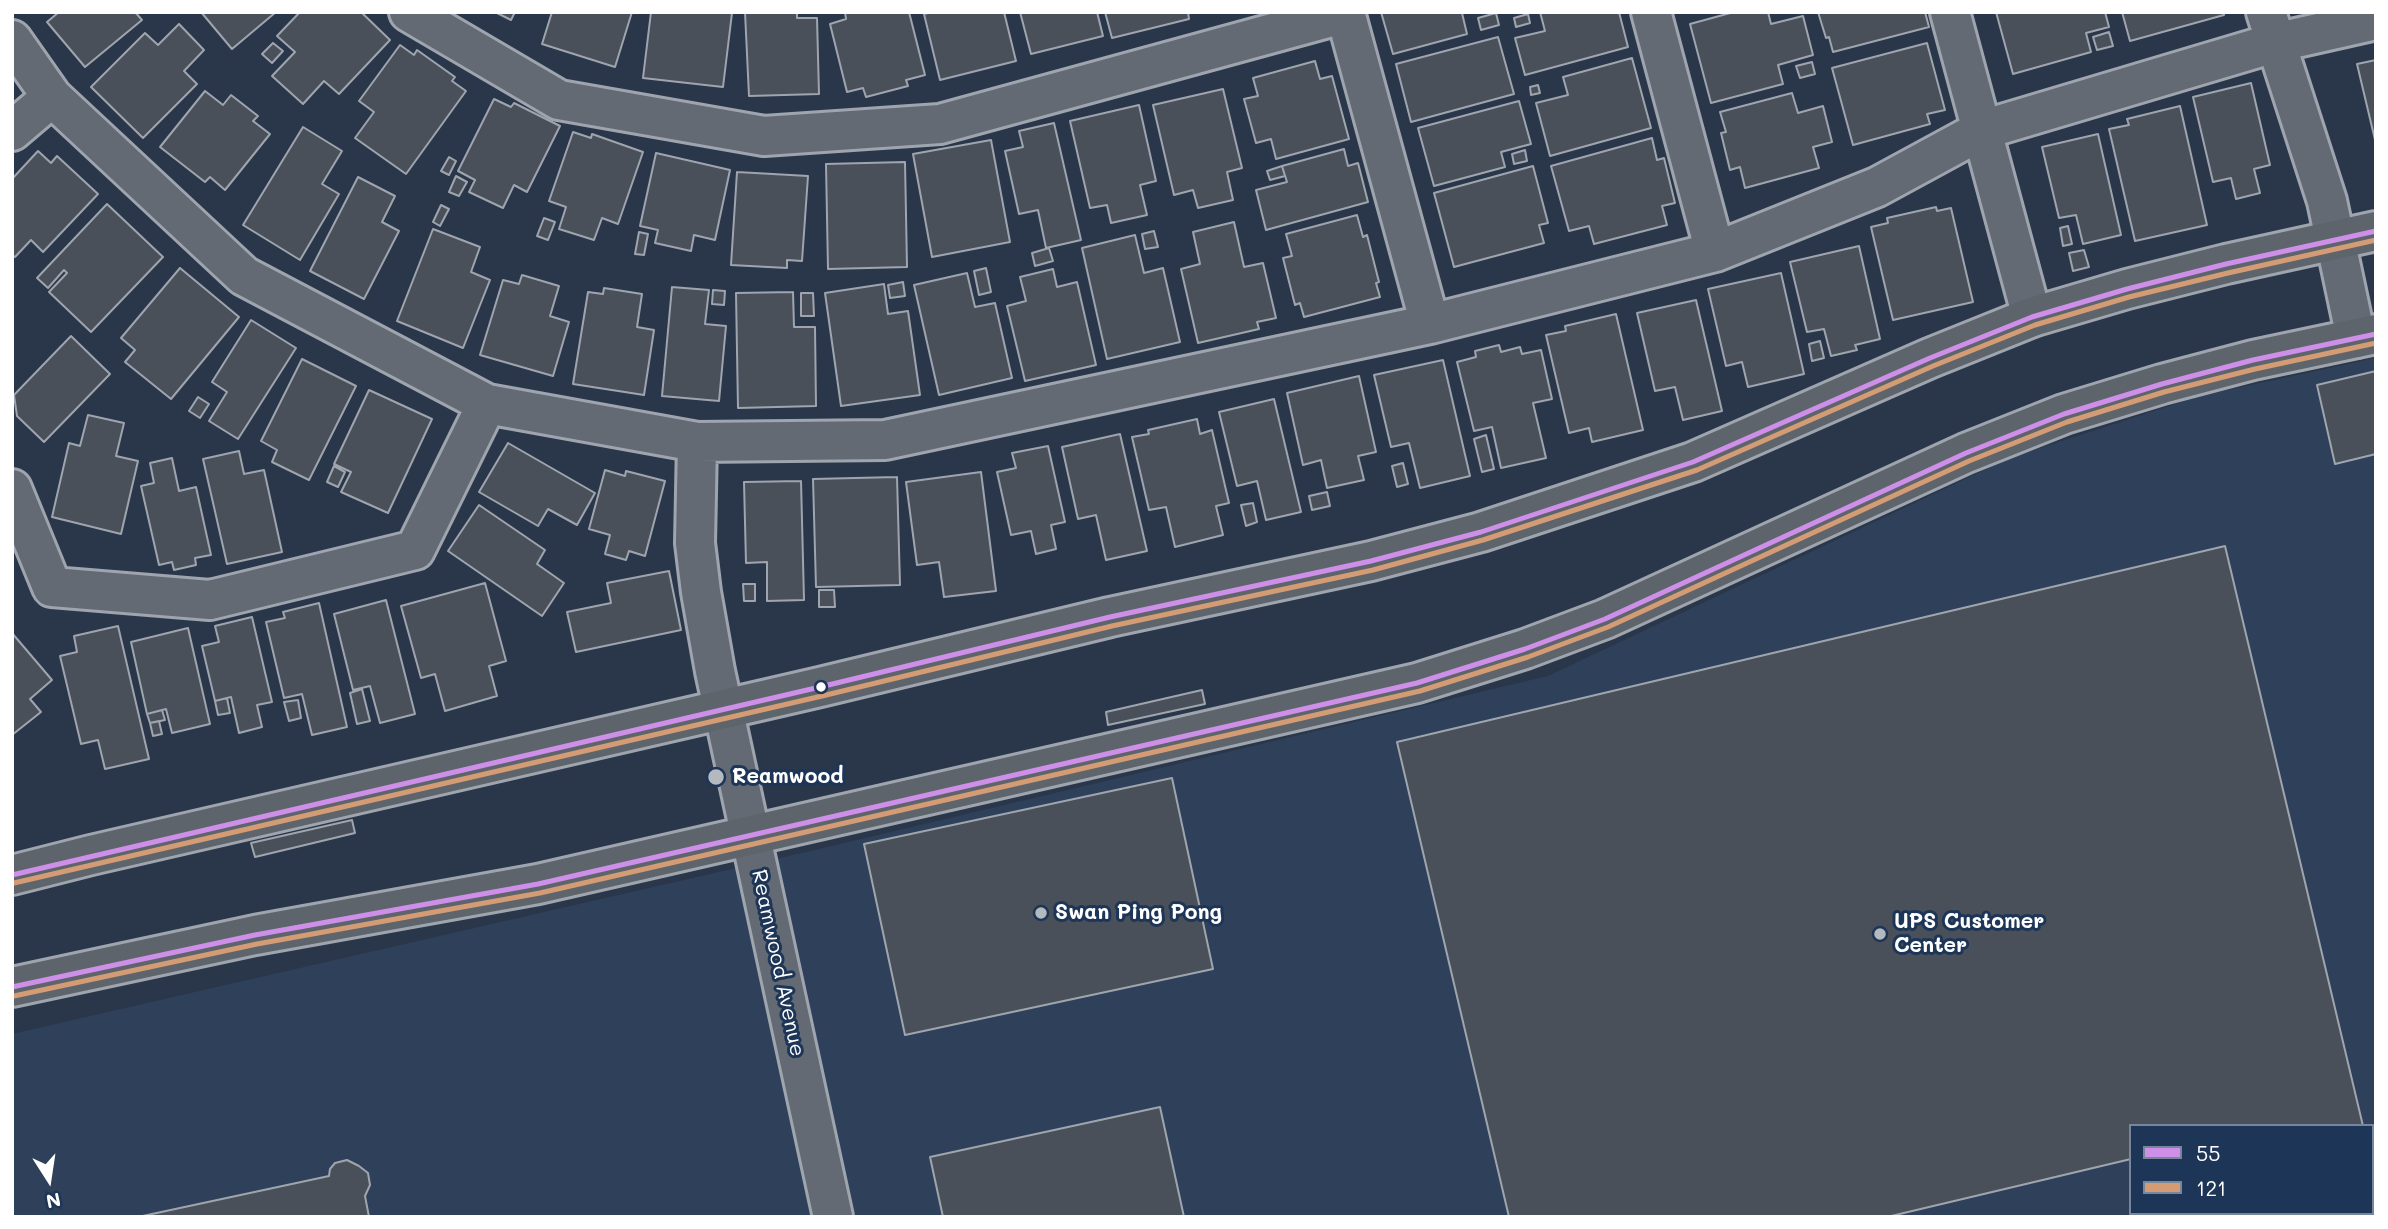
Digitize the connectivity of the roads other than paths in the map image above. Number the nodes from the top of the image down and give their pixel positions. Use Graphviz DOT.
graph roads {
  1 [pos="410,12"];
  2 [pos="1651,12"];
  3 [pos="1950,12"];
  4 [pos="1345,13"];
  5 [pos="2376,20"];
  6 [pos="2270,28"];
  7 [pos="12,40"];
  8 [pos="52,97"];
  9 [pos="1982,130"];
  10 [pos="12,131"];
  11 [pos="2376,231"];
  12 [pos="2336,240"];
  13 [pos="1715,252"];
  14 [pos="2032,317"];
  15 [pos="1430,324"];
  16 [pos="2366,336"];
  17 [pos="487,404"];
  18 [pos="697,442"];
  19 [pos="12,489"];
  20 [pos="724,708"];
  21 [pos="751,835"];
  22 [pos="12,875"];
  23 [pos="12,987"];
  24 [pos="833,1217"];
  1 -- 4 [label="street"];
  2 -- 13 [label="street"];
  3 -- 9 [label="street"];
  4 -- 15 [label="street"];
  5 -- 6 [label="street"];
  6 -- 9 [label="street"];
  6 -- 12 [label="street"];
  7 -- 8 [label="street"];
  8 -- 10 [label="street"];
  8 -- 17 [label="street"];
  9 -- 13 [label="street"];
  9 -- 14 [label="street"];
  11 -- 12 [label="main road"];
  12 -- 14 [label="main road"];
  12 -- 16 [label="street"];
  13 -- 15 [label="street"];
  14 -- 20 [label="main road"];
  15 -- 18 [label="street"];
  16 -- 21 [label="main road"];
  17 -- 18 [label="street"];
  17 -- 19 [label="street"];
  18 -- 20 [label="street, Reamwood Avenue"];
  20 -- 21 [label="street, Reamwood Avenue"];
  20 -- 22 [label="main road"];
  21 -- 23 [label="main road"];
  21 -- 24 [label="street, Reamwood Avenue"];
}
